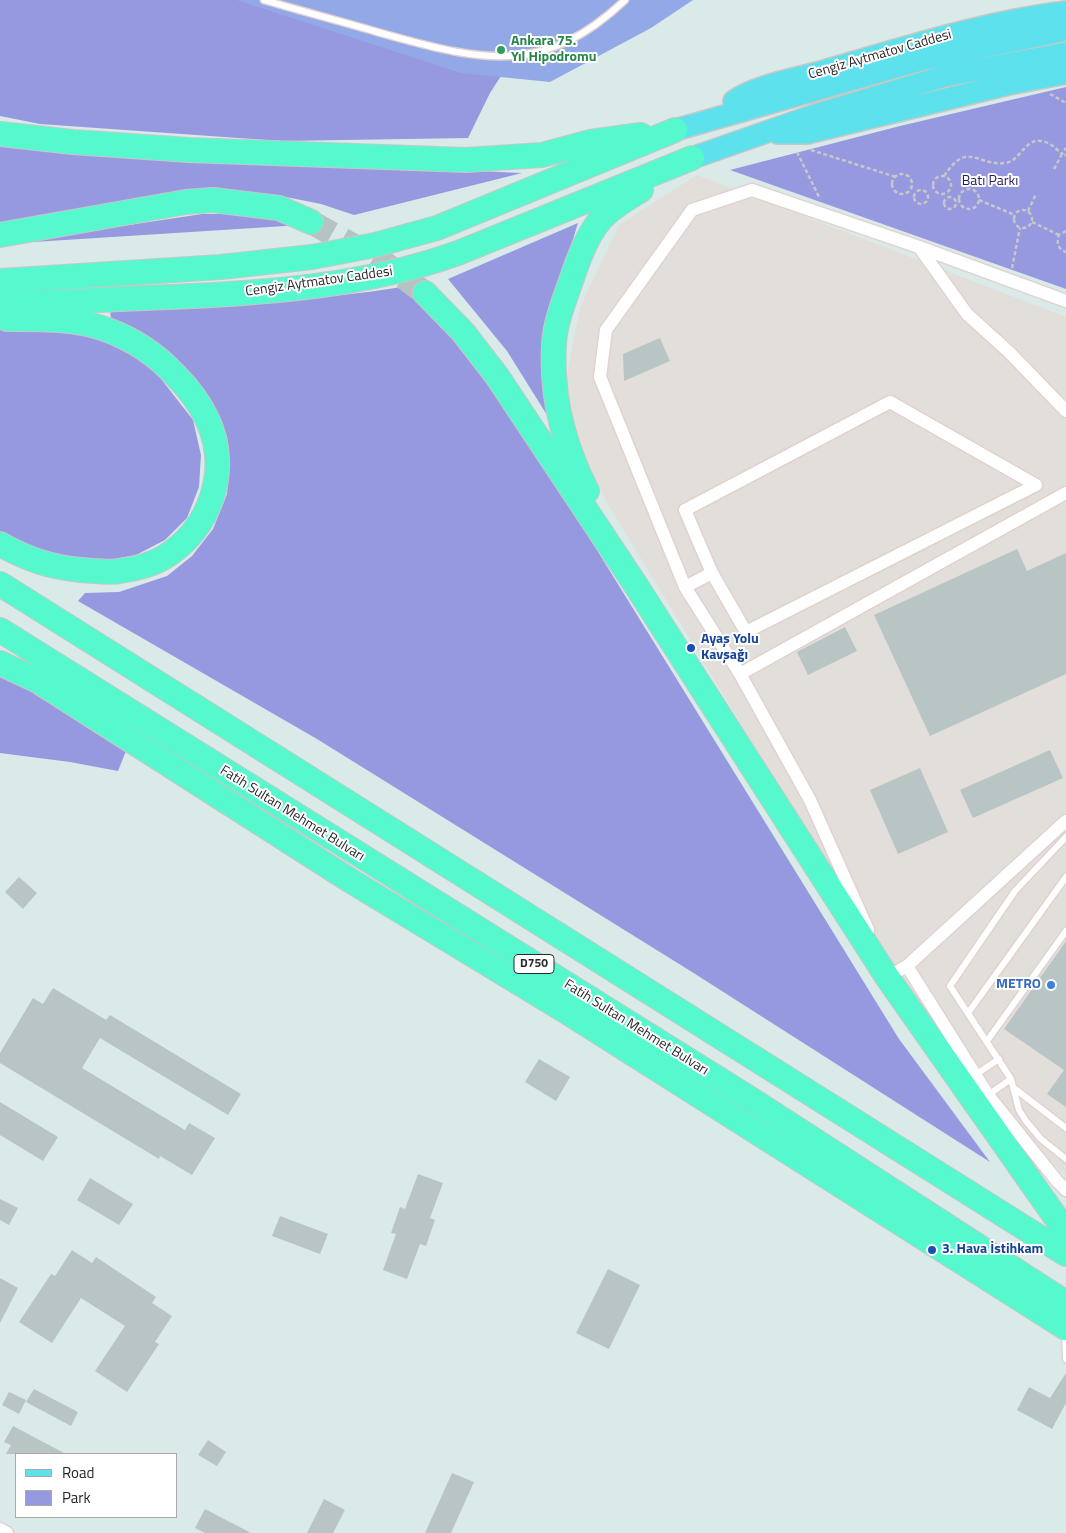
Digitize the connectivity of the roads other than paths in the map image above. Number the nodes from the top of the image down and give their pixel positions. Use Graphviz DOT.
graph roads {
  1 [pos="264,0"];
  2 [pos="625,0"];
  3 [pos="1066,12"];
  4 [pos="1066,30"];
  5 [pos="1066,53"];
  6 [pos="1066,73"];
  7 [pos="703,122"];
  8 [pos="675,130"];
  9 [pos="0,134"];
  10 [pos="763,134"];
  11 [pos="692,158"];
  12 [pos="311,222"];
  13 [pos="0,234"];
  14 [pos="918,247"];
  15 [pos="0,281"];
  16 [pos="425,293"];
  17 [pos="1066,301"];
  18 [pos="0,305"];
  19 [pos="0,319"];
  20 [pos="1066,410"];
  21 [pos="1066,493"];
  22 [pos="0,544"];
  23 [pos="712,573"];
  24 [pos="0,584"];
  25 [pos="635,584"];
  26 [pos="685,587"];
  27 [pos="0,630"];
  28 [pos="0,663"];
  29 [pos="740,674"];
  30 [pos="42,682"];
  31 [pos="260,793"];
  32 [pos="1066,821"];
  33 [pos="1066,838"];
  34 [pos="1066,877"];
  35 [pos="1066,931"];
  36 [pos="896,972"];
  37 [pos="968,1013"];
  38 [pos="987,1041"];
  39 [pos="999,1059"];
  40 [pos="975,1075"];
  41 [pos="1011,1078"];
  42 [pos="1014,1088"];
  43 [pos="988,1095"];
  44 [pos="1066,1128"];
  45 [pos="1066,1159"];
  46 [pos="1066,1190"];
  47 [pos="1066,1232"];
  48 [pos="1066,1254"];
  49 [pos="1065,1315"];
  50 [pos="1066,1359"];
  51 [pos="0,1529"];
  52 [pos="7,1533"];
  1 -- 2 [label="lane"];
  3 -- 7 [label="main road, Cengiz Aytmatov Caddesi"];
  4 -- 7 [label="main road, Cengiz Aytmatov Caddesi"];
  5 -- 10 [label="main road, Cengiz Aytmatov Caddesi"];
  6 -- 10 [label="main road, Cengiz Aytmatov Caddesi"];
  7 -- 8 [label="main road, Cengiz Aytmatov Caddesi"];
  8 -- 9 [label="highway"];
  8 -- 15 [label="highway, Cengiz Aytmatov Caddesi"];
  10 -- 11 [label="main road, Cengiz Aytmatov Caddesi"];
  11 -- 18 [label="highway, Cengiz Aytmatov Caddesi"];
  11 -- 25 [label="highway"];
  12 -- 13 [label="highway"];
  14 -- 17 [label="street"];
  14 -- 20 [label="street"];
  14 -- 26 [label="street"];
  16 -- 25 [label="highway"];
  19 -- 22 [label="highway"];
  21 -- 29 [label="street"];
  23 -- 23 [label="street"];
  23 -- 26 [label="street"];
  24 -- 48 [label="highway, D750"];
  25 -- 36 [label="highway"];
  26 -- 29 [label="street"];
  27 -- 31 [label="highway, Fatih Sultan Mehmet Bulvarı / D750"];
  28 -- 30 [label="highway"];
  29 -- 36 [label="street"];
  30 -- 31 [label="highway"];
  30 -- 49 [label="highway"];
  31 -- 49 [label="highway, Fatih Sultan Mehmet Bulvarı / D750"];
  32 -- 36 [label="street"];
  33 -- 37 [label="lane"];
  34 -- 37 [label="lane"];
  35 -- 38 [label="lane"];
  36 -- 40 [label="street"];
  36 -- 47 [label="highway"];
  37 -- 38 [label="lane"];
  38 -- 39 [label="lane"];
  39 -- 40 [label="lane"];
  39 -- 41 [label="lane"];
  40 -- 43 [label="street"];
  41 -- 42 [label="lane"];
  41 -- 43 [label="lane"];
  42 -- 44 [label="lane"];
  42 -- 45 [label="lane"];
  43 -- 46 [label="street"];
  49 -- 50 [label="lane"];
  51 -- 52 [label="street"];
}
